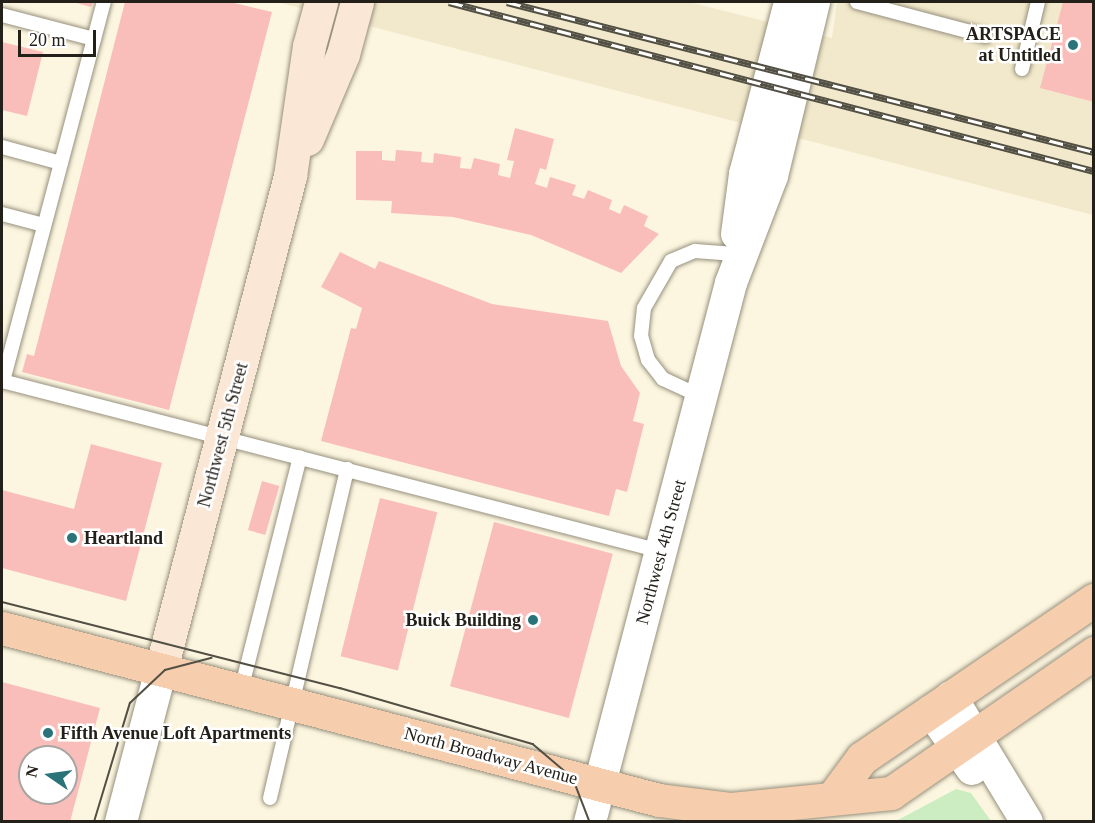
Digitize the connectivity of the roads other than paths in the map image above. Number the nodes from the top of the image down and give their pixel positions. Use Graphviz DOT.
graph roads {
  1 [pos="104,2"];
  2 [pos="321,2"];
  3 [pos="357,2"];
  4 [pos="790,2"];
  5 [pos="814,2"];
  6 [pos="857,2"];
  7 [pos="1038,2"];
  8 [pos="2,15"];
  9 [pos="986,36"];
  10 [pos="94,39"];
  11 [pos="1022,69"];
  12 [pos="2,147"];
  13 [pos="61,163"];
  14 [pos="290,177"];
  15 [pos="2,214"];
  16 [pos="44,225"];
  17 [pos="733,269"];
  18 [pos="2,381"];
  19 [pos="702,398"];
  20 [pos="223,436"];
  21 [pos="300,457"];
  22 [pos="347,469"];
  23 [pos="661,551"];
  24 [pos="1094,600"];
  25 [pos="2,628"];
  26 [pos="1094,652"];
  27 [pos="161,669"];
  28 [pos="241,690"];
  29 [pos="291,703"];
  30 [pos="941,704"];
  31 [pos="966,741"];
  32 [pos="600,785"];
  33 [pos="833,797"];
  34 [pos="270,798"];
  35 [pos="767,816"];
  36 [pos="121,822"];
  37 [pos="591,822"];
  38 [pos="1003,822"];
  39 [pos="1027,822"];
  1 -- 10 [label="lane"];
  2 -- 14 [label="main road, Northwest 5th Street"];
  3 -- 14 [label="main road"];
  4 -- 17 [label="street, Northwest 4th Street"];
  5 -- 17 [label="street, Northwest 4th Street"];
  6 -- 9 [label="lane"];
  7 -- 11 [label="lane"];
  8 -- 10 [label="lane"];
  10 -- 13 [label="lane"];
  12 -- 13 [label="lane"];
  13 -- 16 [label="lane"];
  14 -- 20 [label="main road, Northwest 5th Street"];
  15 -- 16 [label="lane"];
  16 -- 18 [label="lane"];
  17 -- 19 [label="street, Northwest 4th Street"];
  17 -- 19 [label="lane"];
  18 -- 20 [label="lane"];
  19 -- 23 [label="street, Northwest 4th Street"];
  20 -- 21 [label="lane"];
  20 -- 27 [label="main road, Northwest 5th Street"];
  21 -- 22 [label="lane"];
  21 -- 28 [label="lane"];
  22 -- 23 [label="lane"];
  22 -- 29 [label="lane"];
  23 -- 32 [label="street, Northwest 4th Street"];
  24 -- 30 [label="main road"];
  25 -- 27 [label="main road, North Broadway Avenue"];
  26 -- 31 [label="main road, North Broadway Avenue"];
  27 -- 28 [label="main road, North Broadway Avenue"];
  27 -- 36 [label="street, Northwest 5th Street"];
  28 -- 29 [label="main road, North Broadway Avenue"];
  29 -- 32 [label="main road, North Broadway Avenue"];
  29 -- 34 [label="lane"];
  30 -- 31 [label="street"];
  30 -- 33 [label="main road"];
  31 -- 33 [label="main road, North Broadway Avenue"];
  31 -- 38 [label="street"];
  31 -- 39 [label="street"];
  32 -- 35 [label="main road, North Broadway Avenue"];
  32 -- 37 [label="street, Northwest 4th Street"];
  33 -- 35 [label="main road, North Broadway Avenue"];
}
